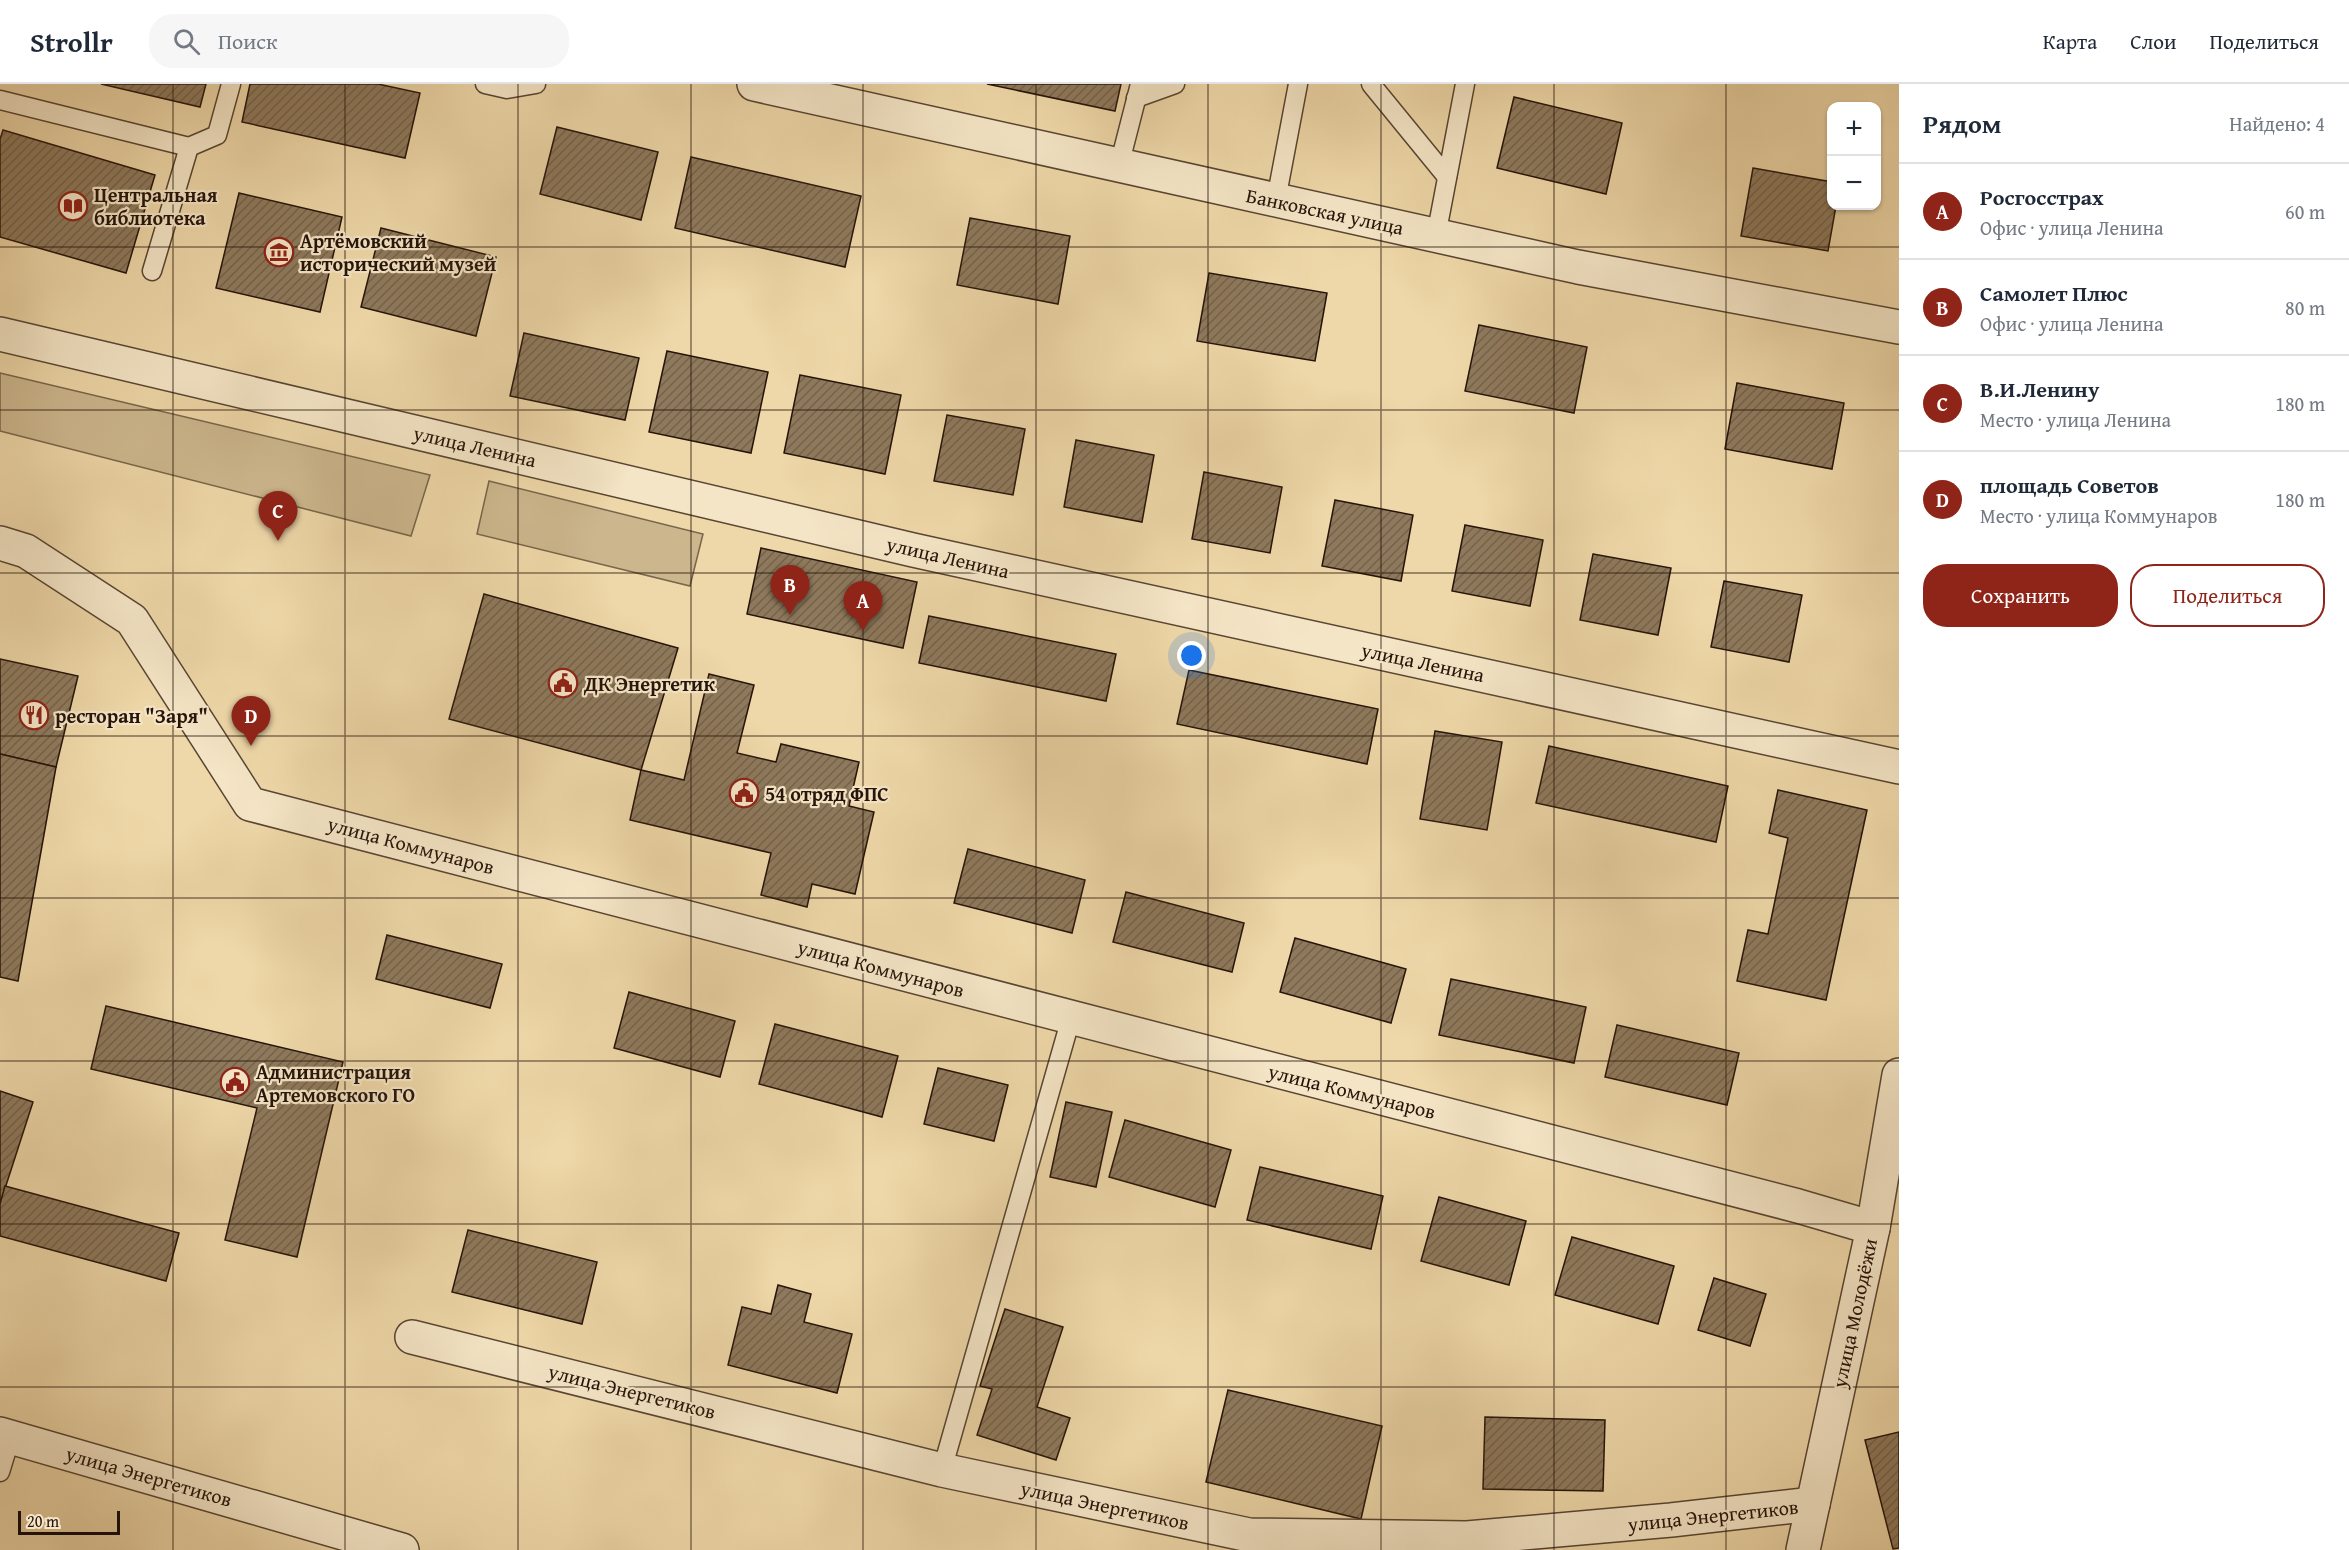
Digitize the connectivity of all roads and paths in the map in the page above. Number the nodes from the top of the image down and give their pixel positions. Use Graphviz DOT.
graph roads {
  1 [pos="231,84"];
  2 [pos="485,84"];
  3 [pos="536,84"];
  4 [pos="754,84"];
  5 [pos="1175,84"];
  6 [pos="1298,84"];
  7 [pos="1371,84"];
  8 [pos="1465,84"];
  9 [pos="1138,91"];
  10 [pos="0,100"];
  11 [pos="189,147"];
  12 [pos="1119,166"];
  13 [pos="1447,177"];
  14 [pos="1275,200"];
  15 [pos="1437,236"];
  16 [pos="152,271"];
  17 [pos="1899,327"];
  18 [pos="0,334"];
  19 [pos="0,543"];
  20 [pos="1899,767"];
  21 [pos="1071,1018"];
  22 [pos="1899,1075"];
  23 [pos="1873,1228"];
  24 [pos="412,1337"];
  25 [pos="6,1435"];
  26 [pos="942,1470"];
  27 [pos="0,1472"];
  28 [pos="1813,1504"];
  29 [pos="402,1550"];
  30 [pos="1803,1550"];
  1 -- 11 [label="lane"];
  2 -- 3 [label="lane"];
  4 -- 12 [label="street, Банковская улица"];
  5 -- 9 [label="lane"];
  6 -- 14 [label="lane"];
  7 -- 13 [label="lane"];
  8 -- 13 [label="lane"];
  9 -- 12 [label="lane"];
  10 -- 11 [label="lane"];
  11 -- 16 [label="lane"];
  12 -- 14 [label="street, Банковская улица"];
  13 -- 15 [label="lane"];
  14 -- 15 [label="street, Банковская улица"];
  15 -- 17 [label="street, Банковская улица"];
  18 -- 20 [label="street, улица Ленина"];
  19 -- 21 [label="street, улица Коммунаров"];
  21 -- 23 [label="street, улица Коммунаров"];
  21 -- 26 [label="lane"];
  22 -- 23 [label="street, улица Молодёжи"];
  23 -- 28 [label="street, улица Молодёжи"];
  24 -- 26 [label="street, улица Энергетиков"];
  25 -- 27 [label="lane"];
  25 -- 29 [label="street, улица Энергетиков"];
  26 -- 28 [label="street, улица Энергетиков"];
  28 -- 30 [label="street, улица Молодёжи"];
}
